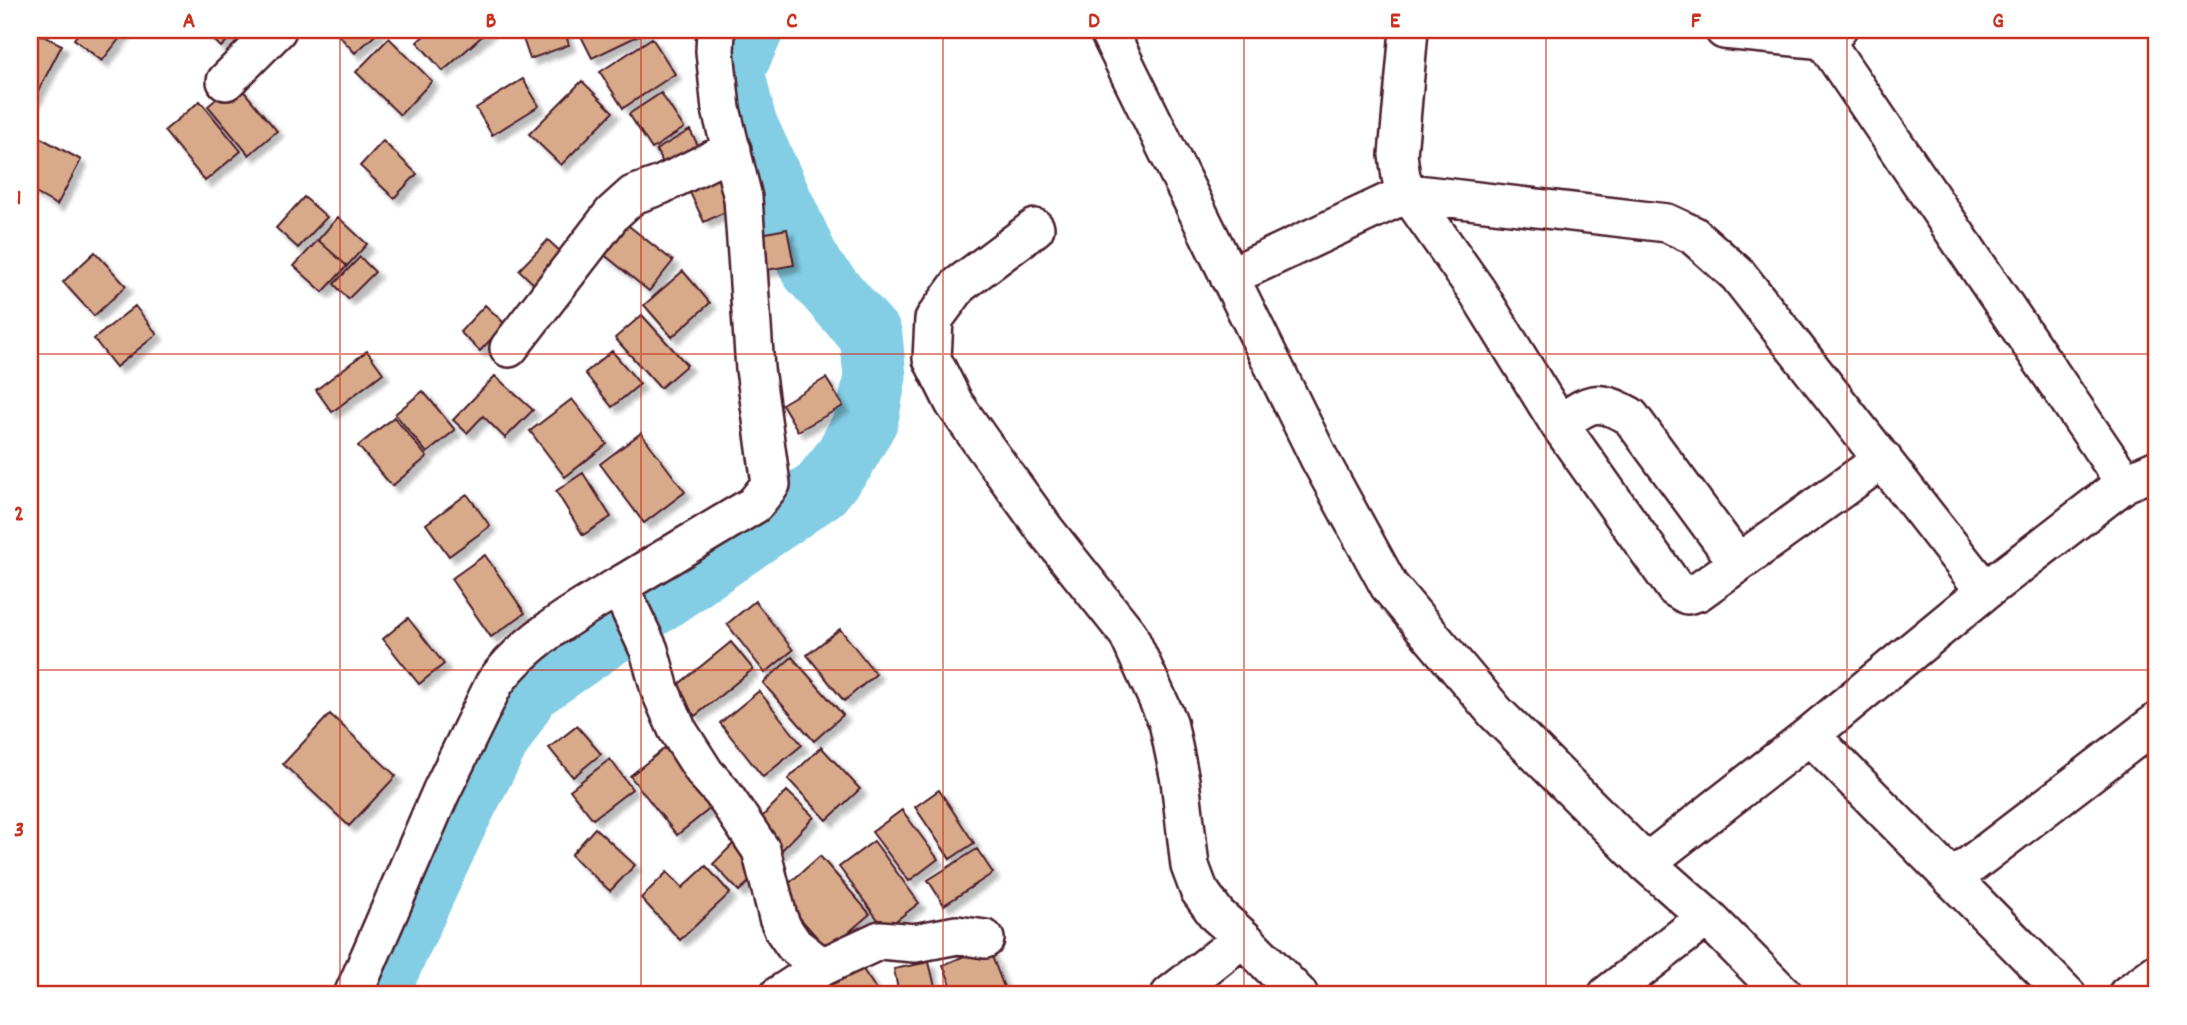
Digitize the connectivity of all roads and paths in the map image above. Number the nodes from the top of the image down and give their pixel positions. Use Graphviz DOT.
graph roads {
  1 [pos="277,30"];
  2 [pos="716,30"];
  3 [pos="1108,30"];
  4 [pos="1409,30"];
  5 [pos="1724,30"];
  6 [pos="1830,35"];
  7 [pos="226,81"];
  8 [pos="732,150"];
  9 [pos="1408,194"];
  10 [pos="1035,228"];
  11 [pos="1229,277"];
  12 [pos="509,348"];
  13 [pos="1559,424"];
  14 [pos="1882,459"];
  15 [pos="2148,474"];
  16 [pos="1738,563"];
  17 [pos="1986,591"];
  18 [pos="628,607"];
  19 [pos="2157,722"];
  20 [pos="1810,735"];
  21 [pos="1646,863"];
  22 [pos="1952,879"];
  23 [pos="1707,917"];
  24 [pos="1243,938"];
  25 [pos="985,939"];
  26 [pos="822,967"];
  27 [pos="2157,973"];
  28 [pos="353,995"];
  29 [pos="779,995"];
  30 [pos="1170,995"];
  31 [pos="1298,995"];
  32 [pos="1607,995"];
  33 [pos="1784,995"];
  34 [pos="2067,995"];
  35 [pos="2127,995"];
  1 -- 7 [label="street"];
  2 -- 8 [label="street"];
  3 -- 11 [label="street"];
  4 -- 9 [label="street"];
  5 -- 6 [label="street"];
  6 -- 15 [label="street"];
  8 -- 12 [label="street"];
  8 -- 18 [label="street"];
  9 -- 11 [label="street"];
  9 -- 13 [label="street"];
  9 -- 14 [label="street"];
  10 -- 24 [label="street"];
  11 -- 21 [label="street"];
  13 -- 16 [label="street"];
  13 -- 16 [label="street"];
  14 -- 16 [label="street"];
  14 -- 17 [label="street"];
  15 -- 17 [label="street"];
  17 -- 20 [label="street"];
  18 -- 26 [label="street"];
  18 -- 28 [label="street"];
  19 -- 22 [label="street"];
  20 -- 21 [label="street"];
  20 -- 22 [label="street"];
  21 -- 23 [label="street"];
  22 -- 34 [label="street"];
  23 -- 32 [label="street"];
  23 -- 33 [label="street"];
  24 -- 30 [label="street"];
  24 -- 31 [label="street"];
  25 -- 26 [label="street"];
  26 -- 29 [label="street"];
  27 -- 35 [label="street"];
}
